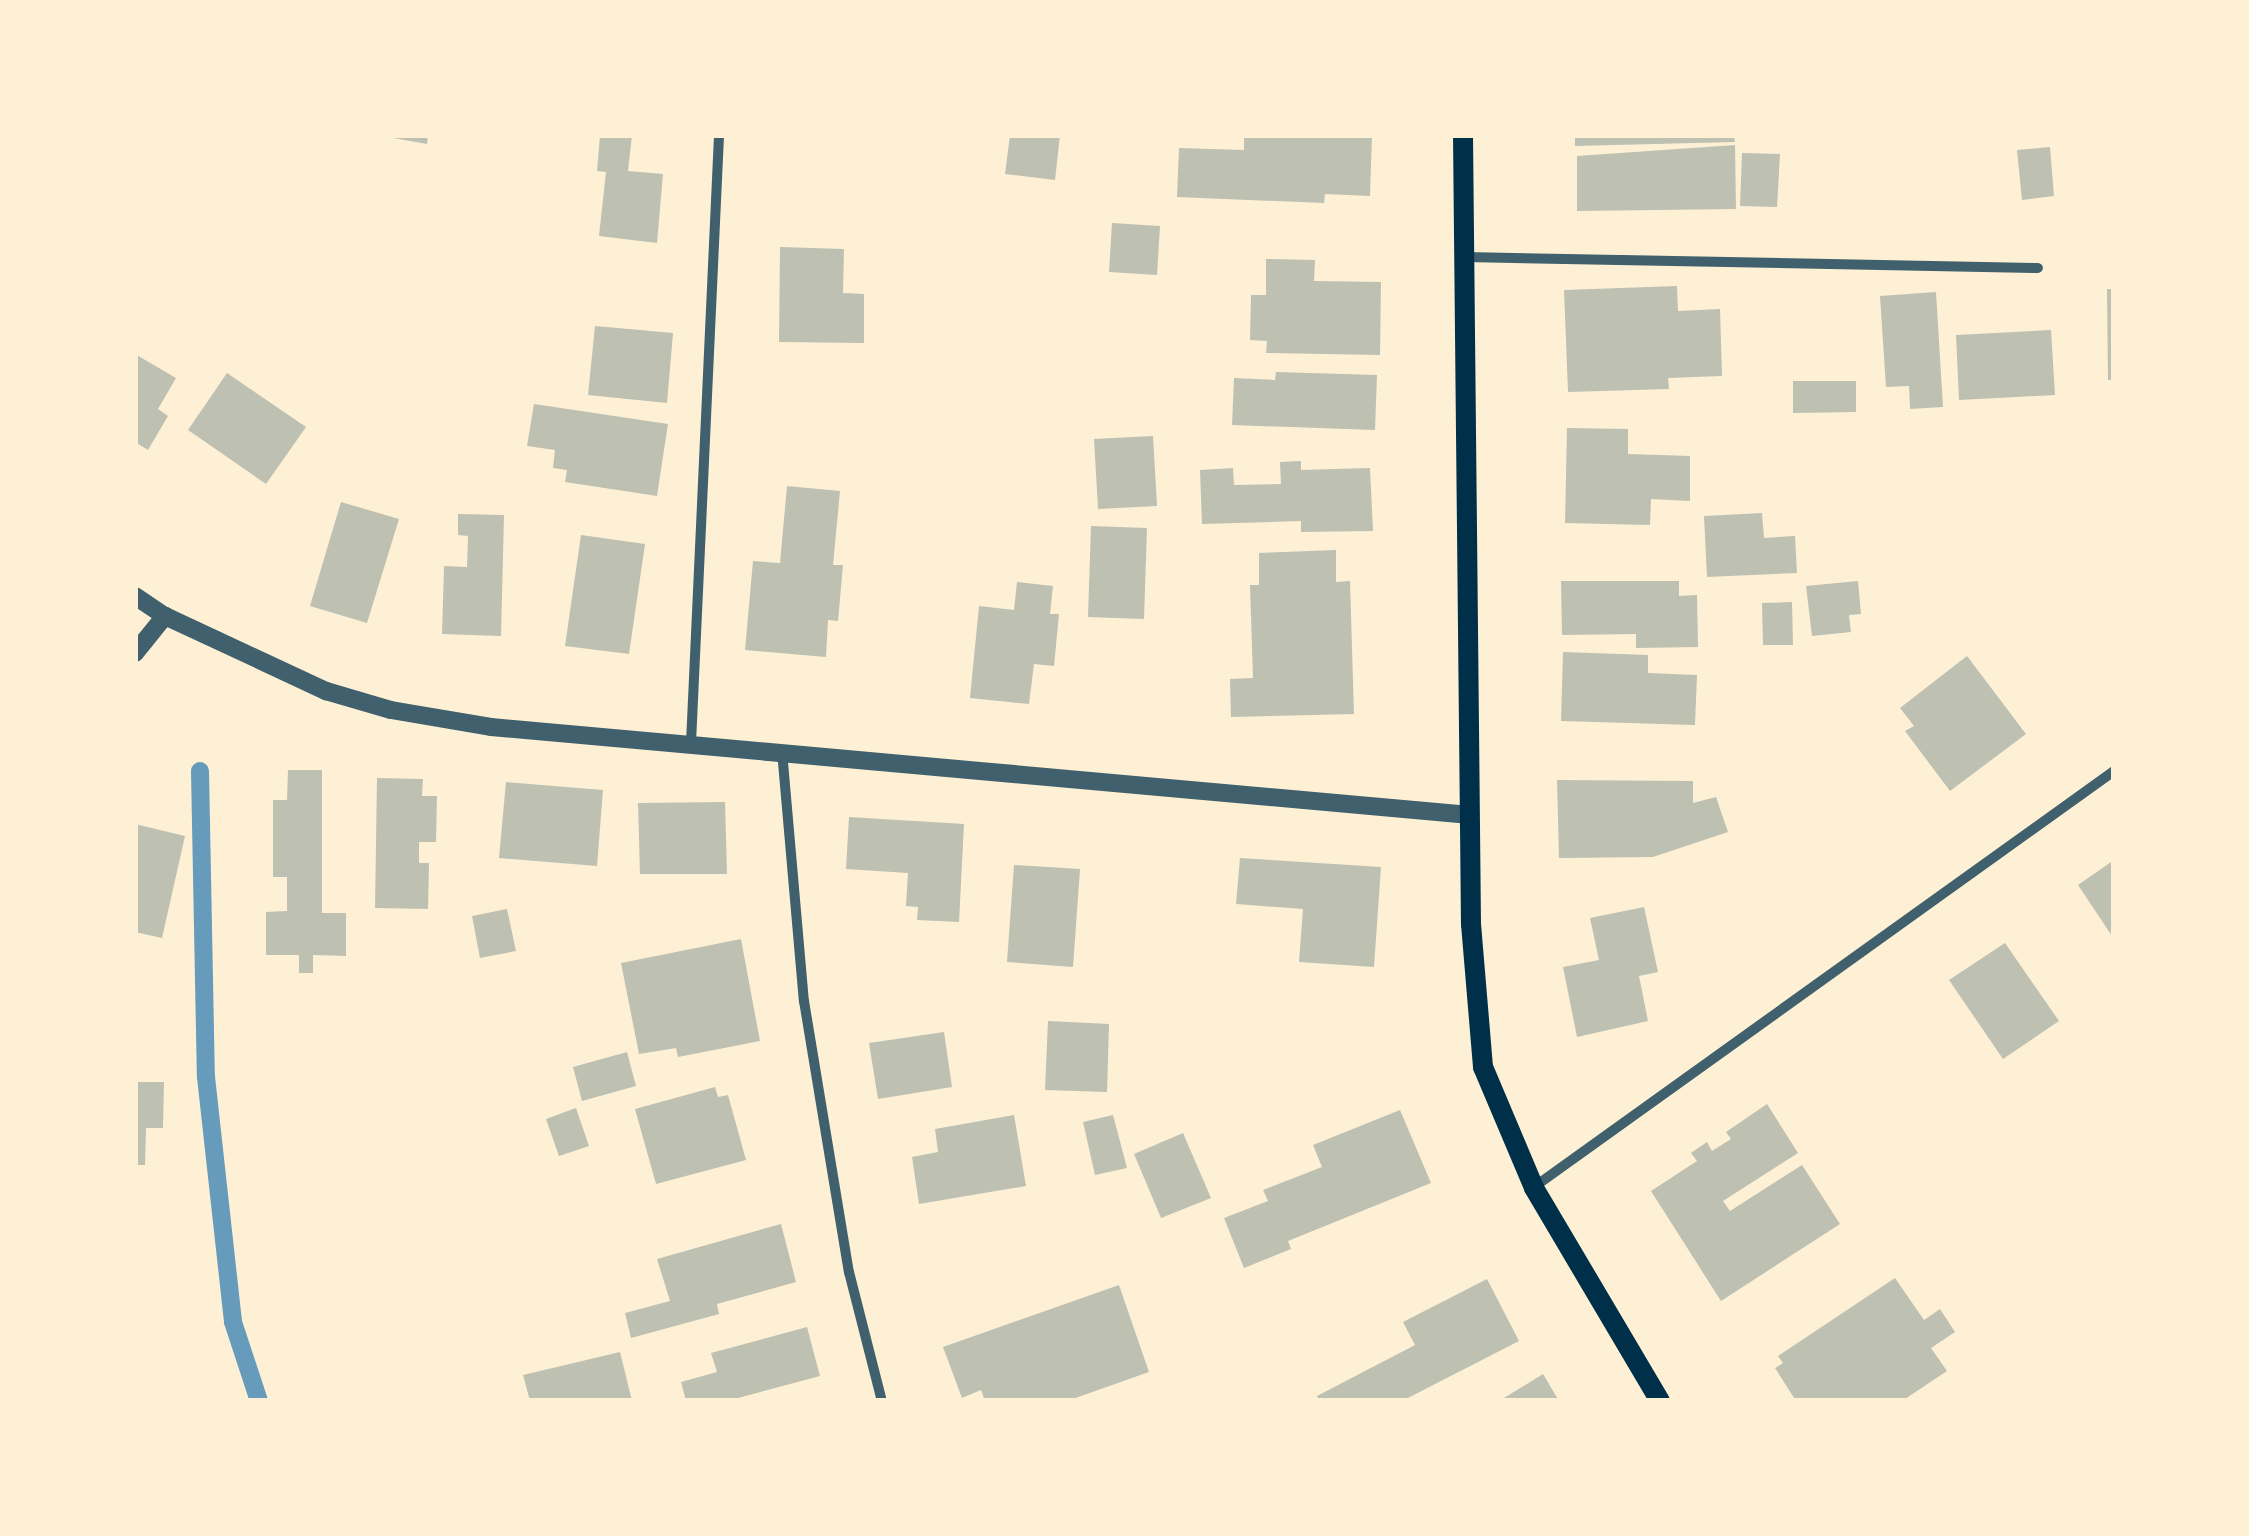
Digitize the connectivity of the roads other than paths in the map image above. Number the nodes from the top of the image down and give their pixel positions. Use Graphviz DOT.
graph roads {
  1 [pos="719,135"];
  2 [pos="1463,135"];
  3 [pos="1465,256"];
  4 [pos="2038,268"];
  5 [pos="135,596"];
  6 [pos="165,616"];
  7 [pos="135,653"];
  8 [pos="691,743"];
  9 [pos="782,750"];
  10 [pos="2114,771"];
  11 [pos="1470,815"];
  12 [pos="1534,1188"];
  13 [pos="882,1401"];
  14 [pos="1660,1401"];
  1 -- 8 [label="street"];
  2 -- 3 [label="main road"];
  3 -- 4 [label="street"];
  3 -- 11 [label="main road"];
  5 -- 6 [label="street"];
  6 -- 7 [label="street"];
  6 -- 8 [label="street"];
  8 -- 9 [label="street"];
  9 -- 11 [label="street"];
  9 -- 13 [label="street"];
  10 -- 12 [label="street"];
  11 -- 12 [label="main road"];
  12 -- 14 [label="main road"];
}
